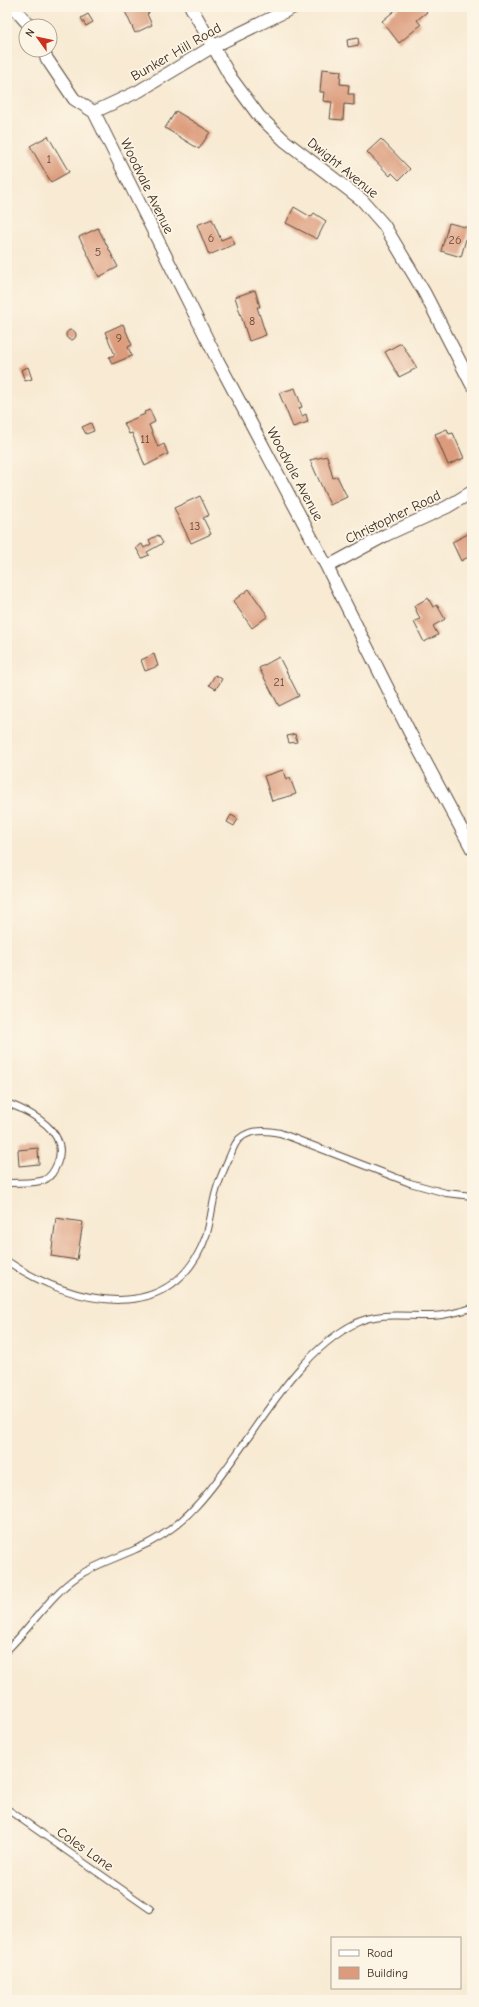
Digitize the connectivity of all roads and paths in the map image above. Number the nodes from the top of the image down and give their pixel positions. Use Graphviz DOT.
graph roads {
  1 [pos="13,7"];
  2 [pos="191,7"];
  3 [pos="294,7"];
  4 [pos="23,18"];
  5 [pos="212,47"];
  6 [pos="46,58"];
  7 [pos="94,112"];
  8 [pos="472,385"];
  9 [pos="472,492"];
  10 [pos="327,567"];
  11 [pos="472,849"];
  12 [pos="7,1103"];
  13 [pos="7,1183"];
  14 [pos="472,1196"];
  15 [pos="7,1261"];
  16 [pos="472,1308"];
  17 [pos="7,1650"];
  18 [pos="7,1808"];
  19 [pos="150,1910"];
  1 -- 4 [label="street"];
  2 -- 5 [label="street, Dwight Avenue"];
  3 -- 5 [label="street, Bunker Hill Road"];
  5 -- 7 [label="street, Bunker Hill Road"];
  5 -- 8 [label="street, Dwight Avenue"];
  6 -- 7 [label="street"];
  7 -- 10 [label="street, Woodvale Avenue"];
  9 -- 10 [label="street, Christopher Road"];
  10 -- 11 [label="street, Woodvale Avenue"];
  12 -- 13 [label="lane"];
  14 -- 15 [label="lane"];
  16 -- 17 [label="lane"];
  18 -- 19 [label="lane, Coles Lane"];
}
